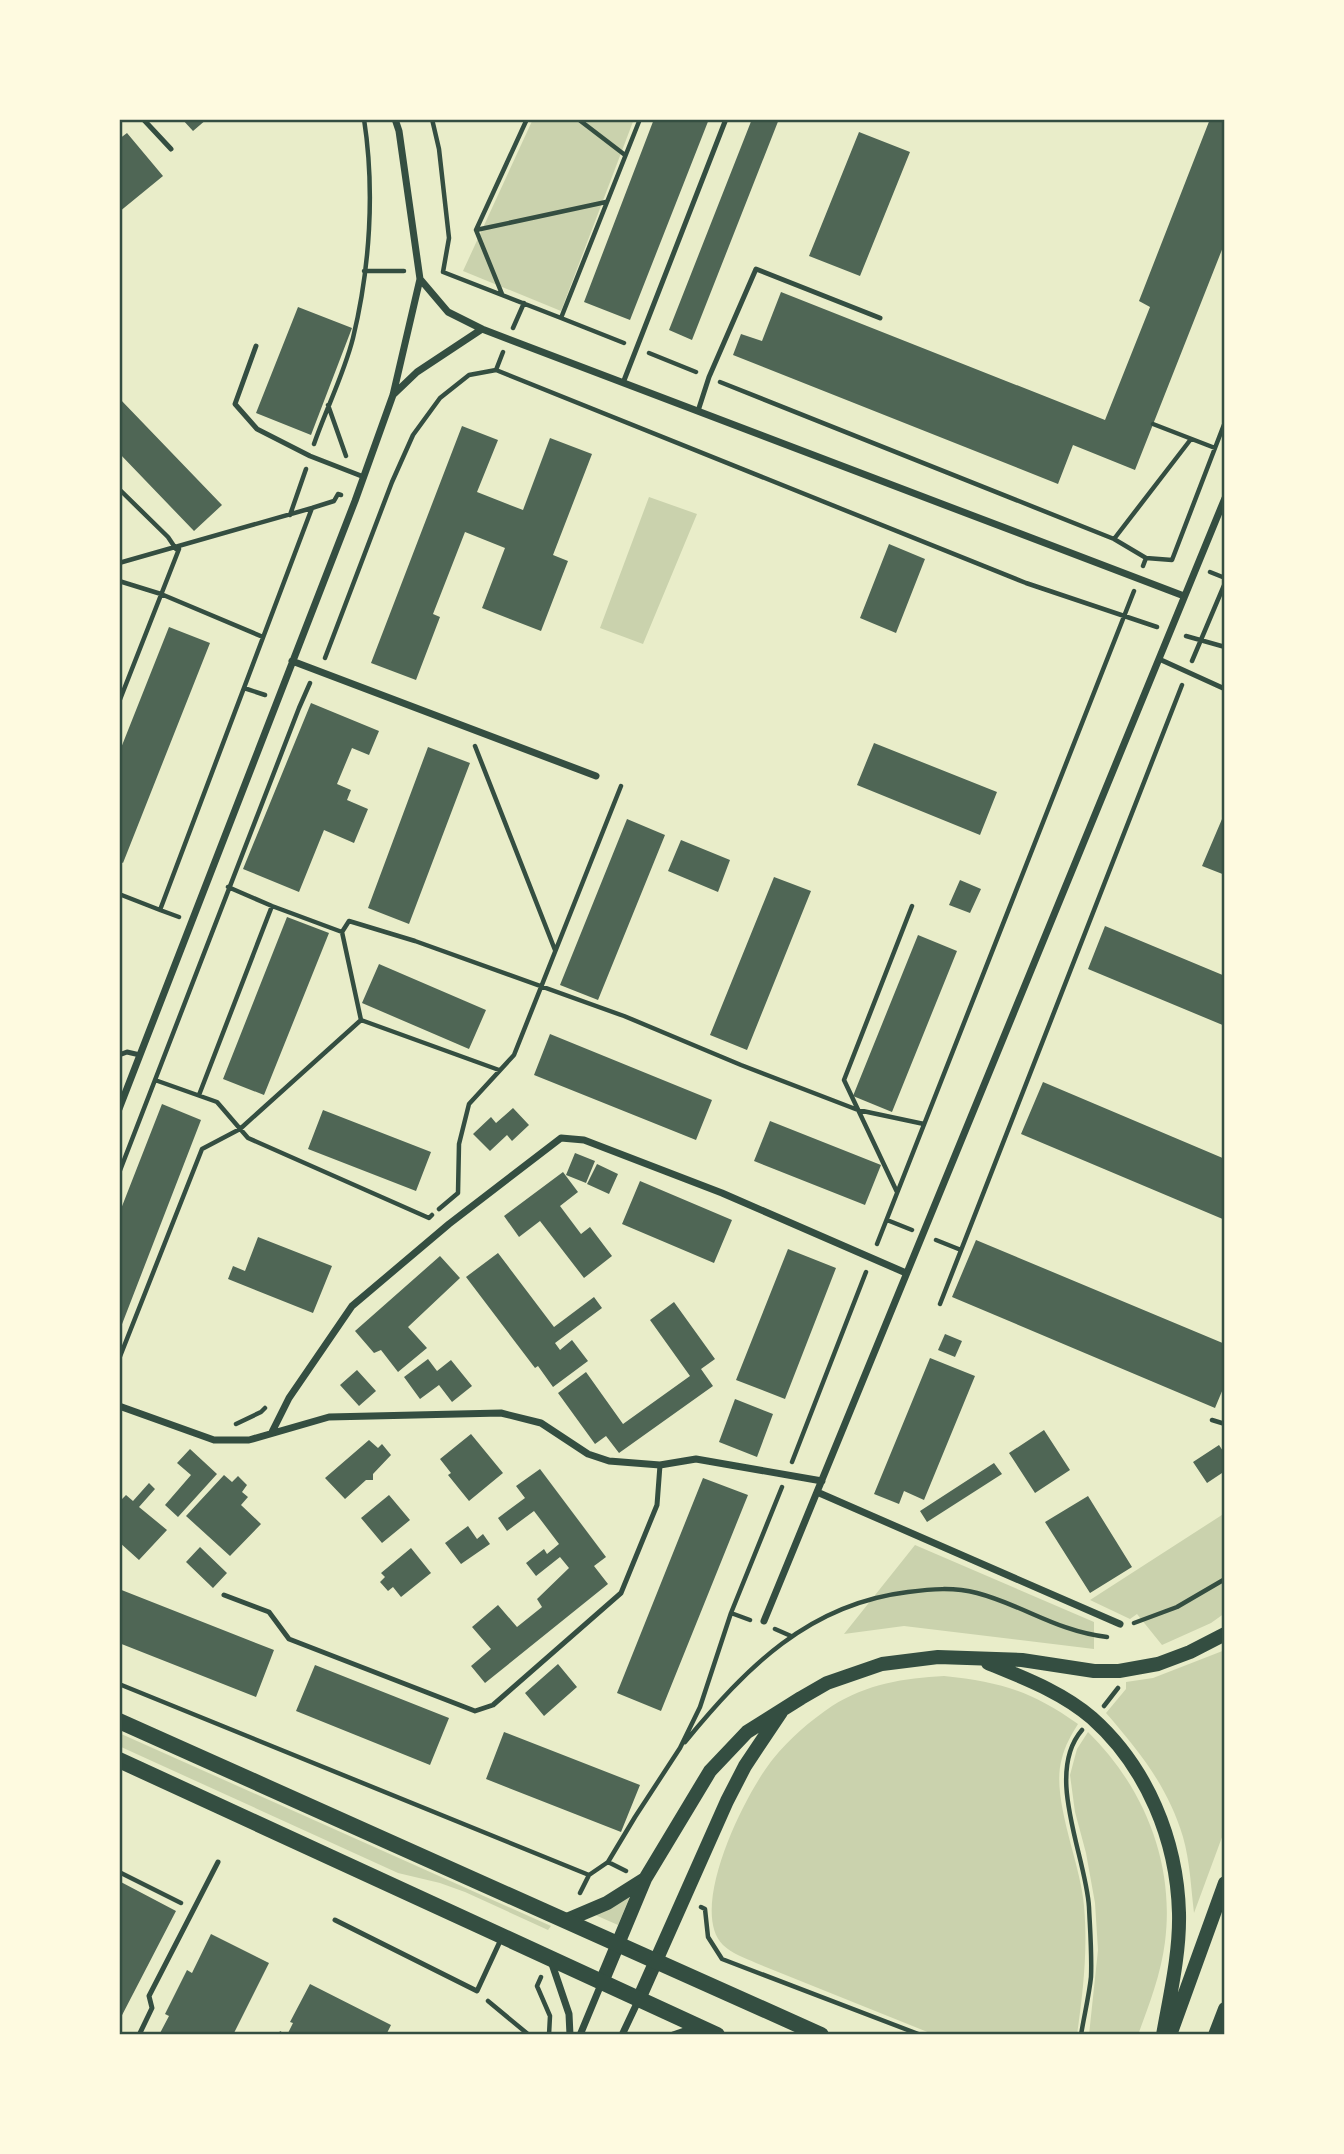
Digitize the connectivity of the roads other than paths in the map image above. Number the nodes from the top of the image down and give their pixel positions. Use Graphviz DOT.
graph roads {
  1 [pos="143,119"];
  2 [pos="395,119"];
  3 [pos="726,119"];
  4 [pos="171,149"];
  5 [pos="420,279"];
  6 [pos="880,318"];
  7 [pos="482,329"];
  8 [pos="256,346"];
  9 [pos="623,383"];
  10 [pos="393,395"];
  11 [pos="698,411"];
  12 [pos="364,477"];
  13 [pos="1225,498"];
  14 [pos="1184,596"];
  15 [pos="1159,659"];
  16 [pos="292,661"];
  17 [pos="1225,689"];
  18 [pos="596,776"];
  19 [pos="119,1055"];
  20 [pos="140,1055"];
  21 [pos="119,1109"];
  22 [pos="906,1273"];
  23 [pos="119,1406"];
  24 [pos="272,1432"];
  25 [pos="660,1465"];
  26 [pos="822,1481"];
  27 [pos="817,1492"];
  28 [pos="224,1595"];
  29 [pos="764,1621"];
  30 [pos="1120,1624"];
  31 [pos="1225,1634"];
  32 [pos="982,1660"];
  33 [pos="783,1710"];
  34 [pos="119,1721"];
  35 [pos="119,1760"];
  36 [pos="218,1861"];
  37 [pos="645,1880"];
  38 [pos="1225,1884"];
  39 [pos="335,1920"];
  40 [pos="567,1920"];
  41 [pos="503,1936"];
  42 [pos="618,1943"];
  43 [pos="549,1957"];
  44 [pos="657,1961"];
  45 [pos="602,1982"];
  46 [pos="639,1999"];
  47 [pos="1225,2009"];
  48 [pos="699,2026"];
  49 [pos="139,2035"];
  50 [pos="570,2035"];
  51 [pos="580,2035"];
  52 [pos="622,2035"];
  53 [pos="673,2035"];
  54 [pos="717,2035"];
  55 [pos="821,2035"];
  56 [pos="1163,2035"];
  57 [pos="1170,2035"];
  58 [pos="1215,2035"];
  1 -- 4 [label="lane"];
  2 -- 5 [label="street"];
  3 -- 9 [label="lane"];
  5 -- 7 [label="street"];
  5 -- 10 [label="street"];
  6 -- 11 [label="lane"];
  7 -- 9 [label="street"];
  7 -- 10 [label="street"];
  8 -- 12 [label="lane"];
  9 -- 11 [label="street"];
  10 -- 12 [label="street"];
  11 -- 14 [label="street"];
  12 -- 16 [label="street"];
  13 -- 14 [label="street"];
  14 -- 15 [label="street"];
  15 -- 17 [label="lane"];
  15 -- 22 [label="street"];
  16 -- 18 [label="street"];
  16 -- 20 [label="street"];
  19 -- 20 [label="lane"];
  20 -- 21 [label="street"];
  22 -- 24 [label="street"];
  22 -- 26 [label="street"];
  23 -- 24 [label="street"];
  24 -- 25 [label="street"];
  25 -- 26 [label="street"];
  25 -- 28 [label="lane"];
  26 -- 27 [label="street"];
  27 -- 29 [label="street"];
  27 -- 30 [label="street"];
  31 -- 32 [label="main road"];
  32 -- 33 [label="main road"];
  32 -- 56 [label="main road"];
  33 -- 37 [label="main road"];
  33 -- 44 [label="main road"];
  34 -- 40 [label="main road"];
  35 -- 41 [label="main road"];
  36 -- 49 [label="lane"];
  37 -- 40 [label="main road"];
  37 -- 42 [label="main road"];
  38 -- 57 [label="main road"];
  39 -- 41 [label="lane"];
  40 -- 42 [label="main road"];
  41 -- 43 [label="main road"];
  42 -- 44 [label="main road"];
  42 -- 45 [label="main road"];
  43 -- 45 [label="main road"];
  43 -- 50 [label="street"];
  44 -- 46 [label="main road"];
  44 -- 55 [label="main road"];
  45 -- 46 [label="main road"];
  45 -- 51 [label="street"];
  46 -- 48 [label="main road"];
  46 -- 52 [label="street"];
  47 -- 58 [label="main road"];
  48 -- 53 [label="street"];
  48 -- 54 [label="main road"];
}
